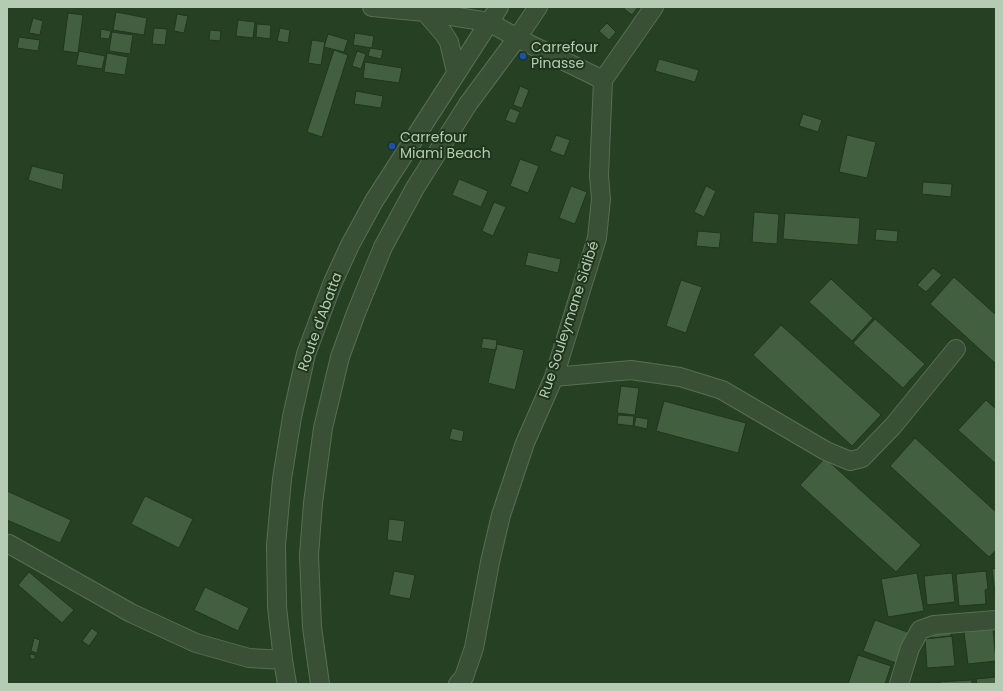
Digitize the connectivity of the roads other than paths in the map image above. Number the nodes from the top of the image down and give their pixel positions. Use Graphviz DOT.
graph roads {
  1 [pos="372,7"];
  2 [pos="499,7"];
  3 [pos="538,7"];
  4 [pos="654,7"];
  5 [pos="425,12"];
  6 [pos="489,22"];
  7 [pos="517,38"];
  8 [pos="456,72"];
  9 [pos="603,80"];
  10 [pos="956,349"];
  11 [pos="554,377"];
  12 [pos="9,544"];
  13 [pos="996,620"];
  14 [pos="283,660"];
  15 [pos="462,682"];
  16 [pos="287,684"];
  17 [pos="320,684"];
  18 [pos="899,684"];
  1 -- 5 [label="street"];
  2 -- 6 [label="street, Route d'Abatta"];
  3 -- 7 [label="street"];
  4 -- 9 [label="street"];
  5 -- 6 [label="street"];
  5 -- 8 [label="street"];
  6 -- 7 [label="street"];
  6 -- 8 [label="street, Route d'Abatta"];
  7 -- 9 [label="street"];
  7 -- 17 [label="street"];
  8 -- 14 [label="street, Route d'Abatta"];
  9 -- 11 [label="street, Rue Souleymane Sidibé"];
  10 -- 11 [label="street"];
  11 -- 15 [label="street, Rue Souleymane Sidibé"];
  12 -- 14 [label="street"];
  13 -- 18 [label="street"];
  14 -- 16 [label="street, Route d'Abatta"];
}
